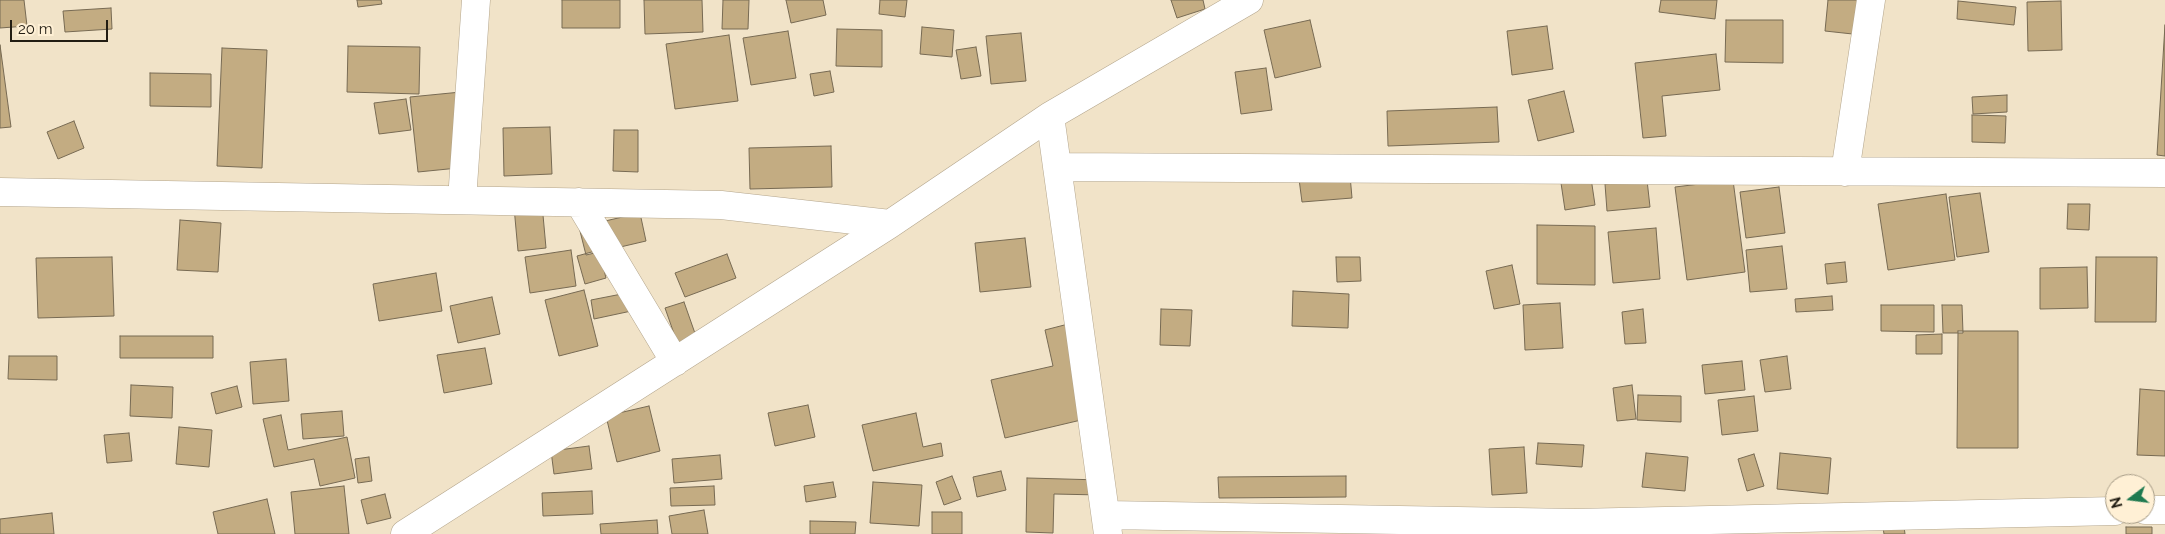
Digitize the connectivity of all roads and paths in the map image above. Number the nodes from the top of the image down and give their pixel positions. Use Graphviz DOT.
graph roads {
  1 [pos="476,0"];
  2 [pos="1249,0"];
  3 [pos="1870,0"];
  4 [pos="1050,116"];
  5 [pos="1057,167"];
  6 [pos="1845,172"];
  7 [pos="2165,173"];
  8 [pos="0,192"];
  9 [pos="462,200"];
  10 [pos="579,202"];
  11 [pos="890,224"];
  12 [pos="675,362"];
  13 [pos="2105,511"];
  14 [pos="1107,524"];
  15 [pos="405,534"];
  1 -- 9 [label="street"];
  2 -- 4 [label="street"];
  3 -- 6 [label="street"];
  4 -- 5 [label="street"];
  4 -- 11 [label="street"];
  5 -- 6 [label="street"];
  5 -- 14 [label="street"];
  6 -- 7 [label="street"];
  8 -- 9 [label="street"];
  9 -- 10 [label="street"];
  10 -- 11 [label="street"];
  10 -- 12 [label="street"];
  11 -- 12 [label="street"];
  12 -- 15 [label="street"];
  13 -- 14 [label="street"];
}
